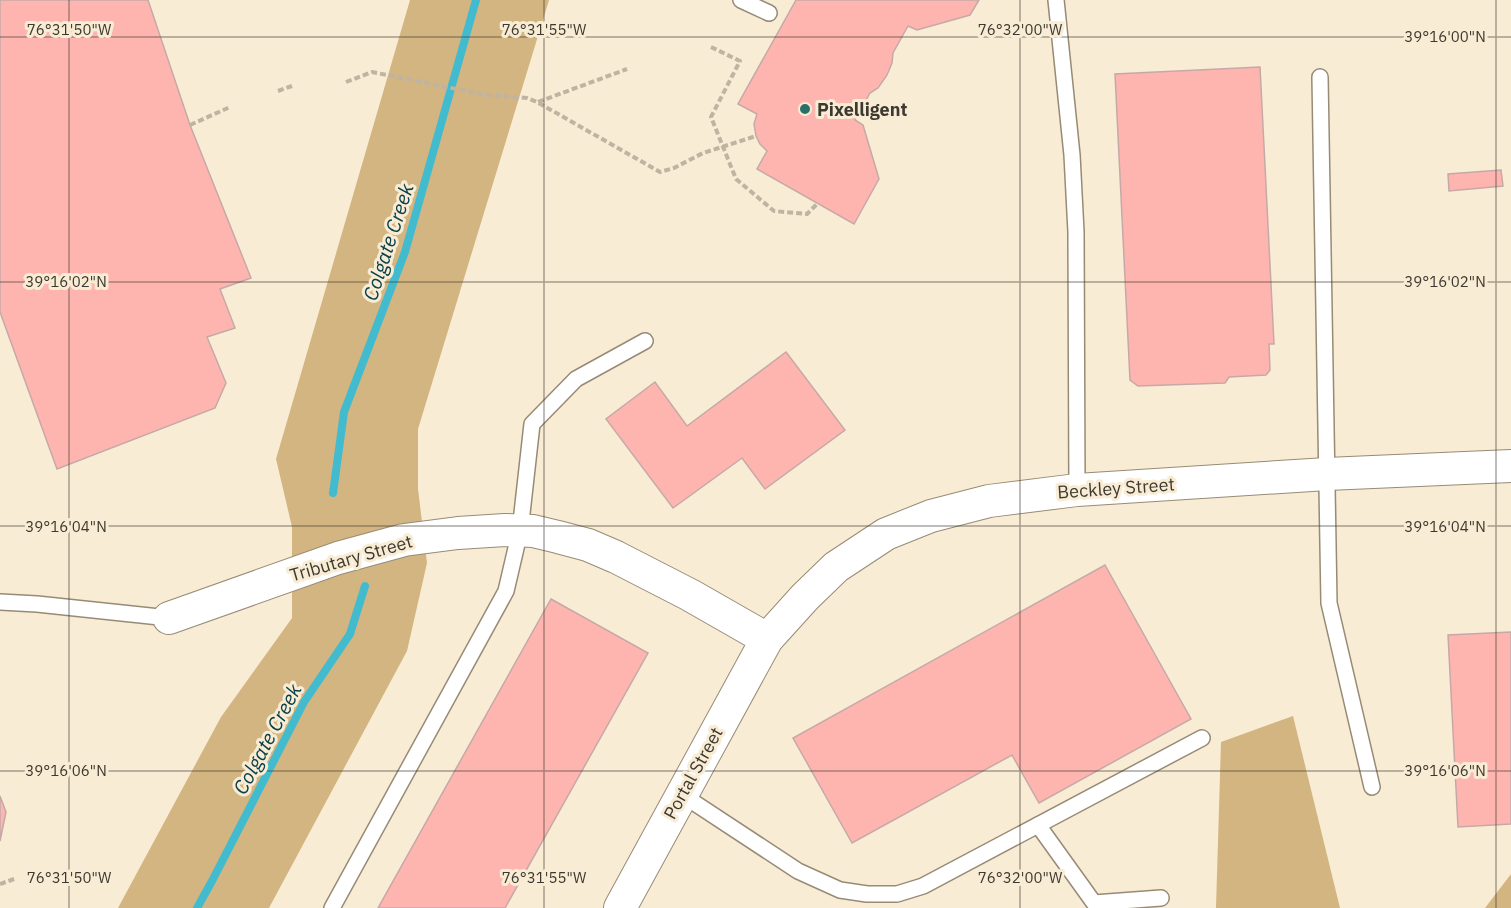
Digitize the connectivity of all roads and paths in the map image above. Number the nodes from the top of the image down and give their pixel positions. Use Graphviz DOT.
graph roads {
  1 [pos="741,0"];
  2 [pos="1056,0"];
  3 [pos="769,13"];
  4 [pos="711,47"];
  5 [pos="627,69"];
  6 [pos="1320,77"];
  7 [pos="346,82"];
  8 [pos="292,86"];
  9 [pos="278,91"];
  10 [pos="537,102"];
  11 [pos="230,106"];
  12 [pos="190,125"];
  13 [pos="756,136"];
  14 [pos="724,146"];
  15 [pos="818,204"];
  16 [pos="645,341"];
  17 [pos="1511,466"];
  18 [pos="1327,474"];
  19 [pos="1077,490"];
  20 [pos="520,531"];
  21 [pos="0,602"];
  22 [pos="169,618"];
  23 [pos="766,639"];
  24 [pos="1202,738"];
  25 [pos="1372,787"];
  26 [pos="681,794"];
  27 [pos="1038,825"];
  28 [pos="17,878"];
  29 [pos="0,884"];
  30 [pos="1161,898"];
  31 [pos="332,908"];
  32 [pos="620,908"];
  1 -- 3 [label="lane"];
  2 -- 19 [label="lane"];
  4 -- 14 [label="path"];
  5 -- 10 [label="path"];
  6 -- 18 [label="lane"];
  7 -- 10 [label="path"];
  8 -- 9 [label="path"];
  10 -- 14 [label="path"];
  11 -- 12 [label="path"];
  13 -- 14 [label="path"];
  14 -- 15 [label="path"];
  16 -- 20 [label="lane"];
  17 -- 18 [label="street, Beckley Street"];
  18 -- 19 [label="street, Beckley Street"];
  18 -- 25 [label="lane"];
  19 -- 23 [label="street, Beckley Street"];
  20 -- 22 [label="street, Tributary Street"];
  20 -- 23 [label="street, Tributary Street"];
  20 -- 31 [label="lane"];
  21 -- 22 [label="lane"];
  23 -- 26 [label="street, Portal Street"];
  24 -- 27 [label="lane"];
  26 -- 27 [label="lane"];
  26 -- 32 [label="street, Portal Street"];
  27 -- 30 [label="lane"];
  28 -- 29 [label="path"];
}
